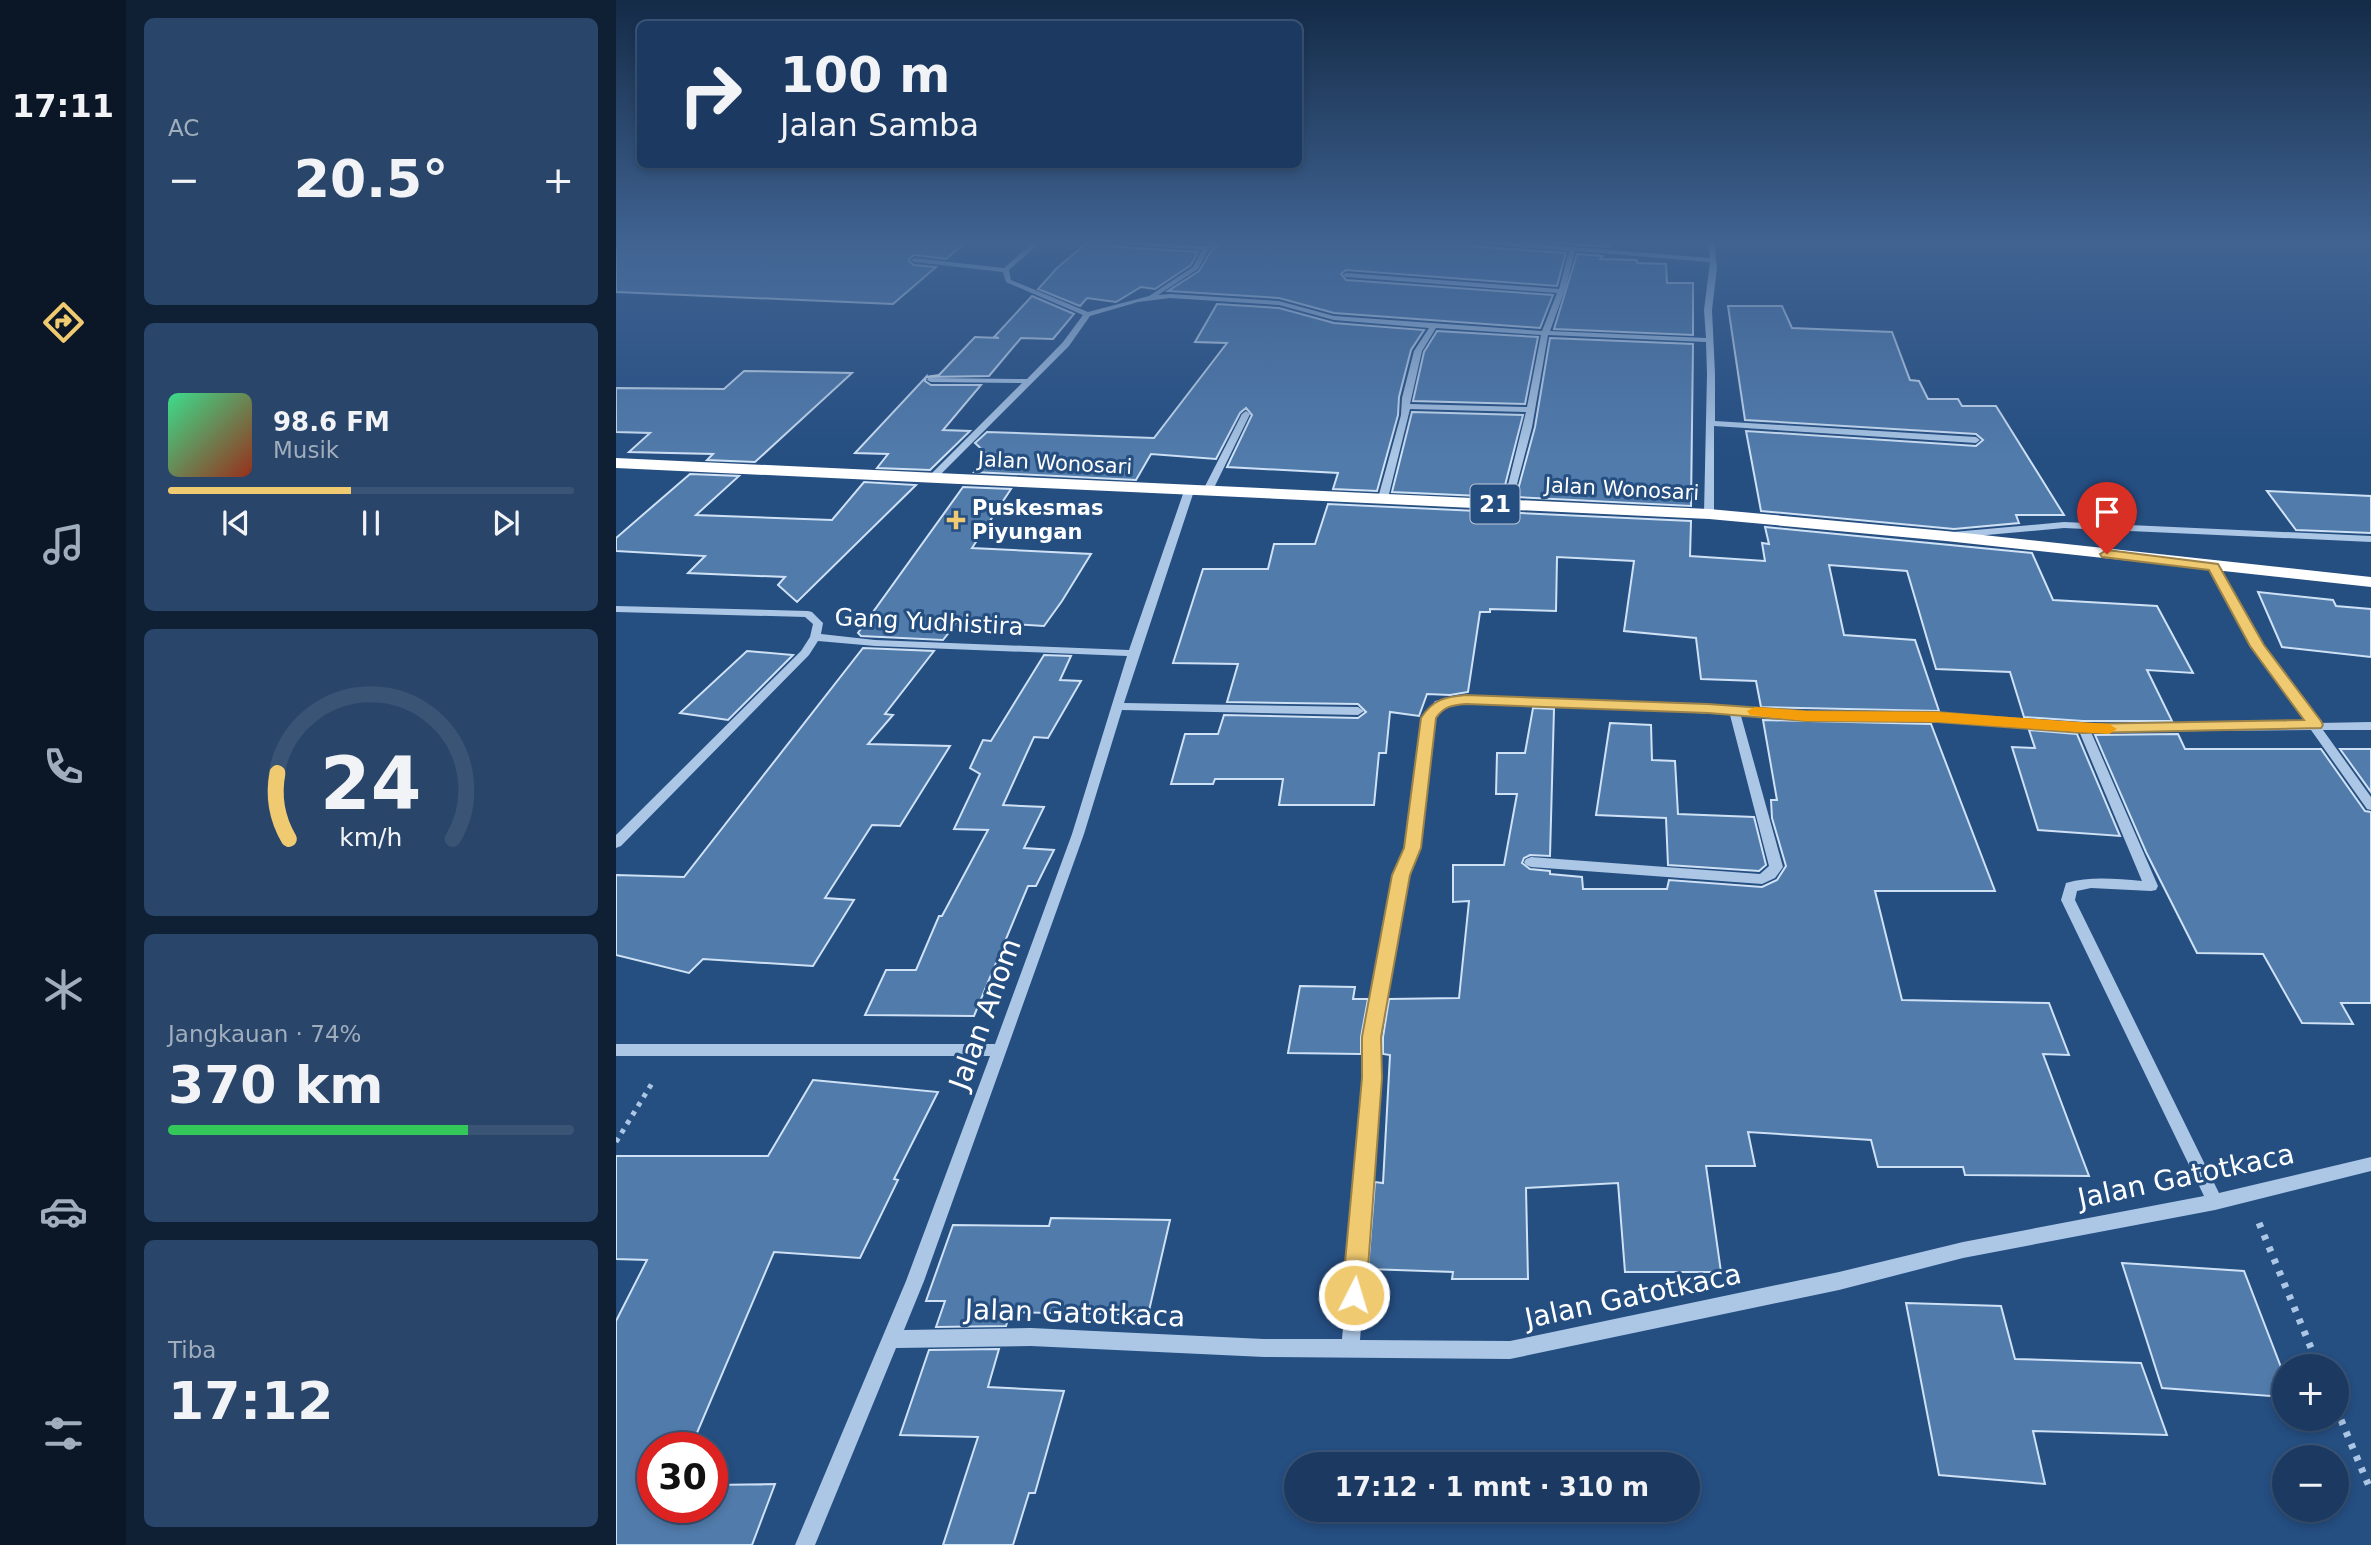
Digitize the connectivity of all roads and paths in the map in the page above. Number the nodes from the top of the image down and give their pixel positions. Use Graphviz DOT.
graph roads {
  1 [pos="1090,313"];
  2 [pos="1316,313"];
  3 [pos="1553,313"];
  4 [pos="1708,313"];
  5 [pos="1087,314"];
  6 [pos="1434,326"];
  7 [pos="1545,333"];
  8 [pos="1709,340"];
  9 [pos="930,380"];
  10 [pos="1028,382"];
  11 [pos="1406,406"];
  12 [pos="1531,410"];
  13 [pos="1246,414"];
  14 [pos="1710,423"];
  15 [pos="1976,440"];
  16 [pos="616,463"];
  17 [pos="932,478"];
  18 [pos="1189,491"];
  19 [pos="1207,492"];
  20 [pos="1383,499"];
  21 [pos="1508,505"];
  22 [pos="1709,514"];
  23 [pos="1946,536"];
  24 [pos="2371,539"];
  25 [pos="2214,566"];
  26 [pos="2371,582"];
  27 [pos="616,609"];
  28 [pos="815,637"];
  29 [pos="1133,653"];
  30 [pos="1117,706"];
  31 [pos="1734,710"];
  32 [pos="1358,711"];
  33 [pos="2315,725"];
  34 [pos="2371,726"];
  35 [pos="2083,729"];
  36 [pos="2371,806"];
  37 [pos="616,842"];
  38 [pos="1531,862"];
  39 [pos="616,1050"];
  40 [pos="672,1050"];
  41 [pos="1000,1050"];
  42 [pos="616,1142"];
  43 [pos="2371,1164"];
  44 [pos="2247,1193"];
  45 [pos="2215,1202"];
  46 [pos="891,1339"];
  47 [pos="1350,1349"];
  48 [pos="2314,1354"];
  49 [pos="2346,1431"];
  50 [pos="2371,1491"];
  51 [pos="805,1545"];
  1 -- 5 [label="street"];
  2 -- 6 [label="street"];
  3 -- 7 [label="street"];
  4 -- 8 [label="street"];
  5 -- 10 [label="street"];
  6 -- 7 [label="street"];
  6 -- 11 [label="street"];
  7 -- 8 [label="street"];
  7 -- 12 [label="street"];
  8 -- 14 [label="street"];
  9 -- 10 [label="street"];
  10 -- 17 [label="street"];
  11 -- 12 [label="street"];
  11 -- 20 [label="street"];
  12 -- 21 [label="street"];
  13 -- 19 [label="street"];
  14 -- 15 [label="street"];
  14 -- 22 [label="street"];
  16 -- 17 [label="highway, Jalan Wonosari / 21"];
  17 -- 18 [label="highway, Jalan Wonosari / 21"];
  18 -- 19 [label="highway, Jalan Wonosari / 21"];
  18 -- 29 [label="street, Jalan Anom"];
  19 -- 20 [label="highway, Jalan Wonosari / 21"];
  20 -- 21 [label="highway, Jalan Wonosari / 21"];
  21 -- 22 [label="highway, Jalan Wonosari / 21"];
  22 -- 23 [label="highway, Jalan Wonosari / 21"];
  23 -- 24 [label="street"];
  23 -- 25 [label="highway, Jalan Wonosari / 21"];
  25 -- 26 [label="highway, Jalan Wonosari / 21"];
  25 -- 33 [label="street"];
  27 -- 28 [label="street, Gang Yudhistira"];
  28 -- 29 [label="street, Gang Yudhistira"];
  28 -- 37 [label="street"];
  29 -- 30 [label="street, Jalan Anom"];
  30 -- 32 [label="street"];
  30 -- 41 [label="street, Jalan Anom"];
  31 -- 35 [label="street"];
  31 -- 38 [label="street"];
  31 -- 47 [label="street"];
  33 -- 34 [label="street"];
  33 -- 35 [label="street"];
  33 -- 36 [label="street"];
  35 -- 45 [label="street"];
  39 -- 40 [label="street"];
  40 -- 41 [label="street"];
  40 -- 42 [label="path"];
  41 -- 46 [label="street, Jalan Anom"];
  43 -- 44 [label="street, Jalan Gatotkaca"];
  44 -- 45 [label="street, Jalan Gatotkaca"];
  44 -- 48 [label="path"];
  45 -- 47 [label="street, Jalan Gatotkaca"];
  46 -- 47 [label="street, Jalan Gatotkaca"];
  46 -- 51 [label="street, Jalan Anom"];
  49 -- 50 [label="path"];
}
